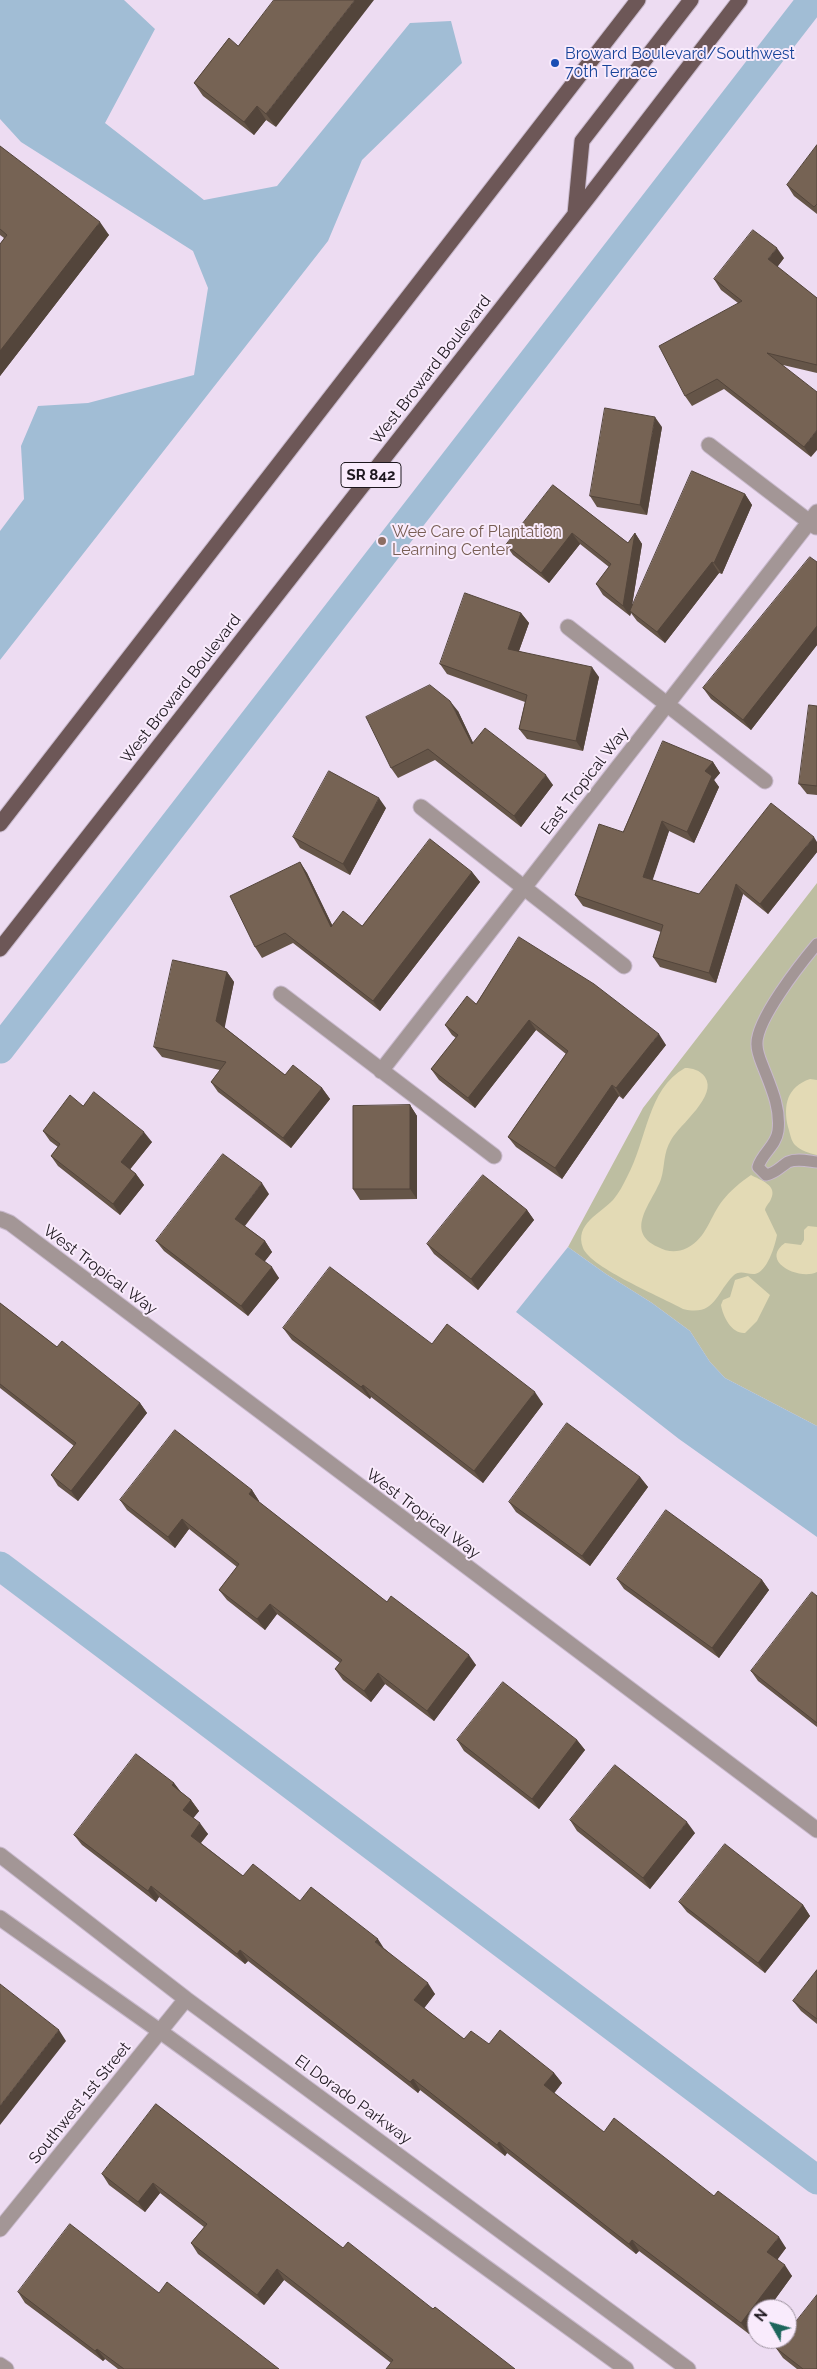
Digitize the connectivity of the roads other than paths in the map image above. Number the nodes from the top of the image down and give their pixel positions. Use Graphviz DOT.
graph roads {
  1 [pos="638,0"];
  2 [pos="691,0"];
  3 [pos="740,0"];
  4 [pos="576,214"];
  5 [pos="709,445"];
  6 [pos="814,521"];
  7 [pos="568,627"];
  8 [pos="667,703"];
  9 [pos="766,780"];
  10 [pos="421,807"];
  11 [pos="0,824"];
  12 [pos="524,888"];
  13 [pos="817,944"];
  14 [pos="0,949"];
  15 [pos="624,966"];
  16 [pos="281,994"];
  17 [pos="381,1071"];
  18 [pos="494,1156"];
  19 [pos="817,1162"];
  20 [pos="0,1210"];
  21 [pos="5,1221"];
  22 [pos="817,1830"];
  23 [pos="0,1855"];
  24 [pos="0,1918"];
  25 [pos="186,1999"];
  26 [pos="161,2032"];
  27 [pos="0,2229"];
  28 [pos="0,2365"];
  29 [pos="6,2369"];
  30 [pos="626,2369"];
  31 [pos="688,2369"];
  1 -- 11 [label="main road"];
  2 -- 4 [label="main road"];
  3 -- 4 [label="main road, West Broward Boulevard / SR 842"];
  4 -- 14 [label="main road, West Broward Boulevard / SR 842"];
  5 -- 6 [label="street"];
  6 -- 8 [label="street, East Tropical Way"];
  7 -- 8 [label="street"];
  8 -- 9 [label="street"];
  8 -- 12 [label="street, East Tropical Way"];
  10 -- 12 [label="street"];
  12 -- 15 [label="street"];
  12 -- 17 [label="street, East Tropical Way"];
  13 -- 19 [label="lane"];
  16 -- 17 [label="street"];
  17 -- 18 [label="street"];
  20 -- 21 [label="street, West Tropical Way"];
  21 -- 22 [label="street, West Tropical Way"];
  23 -- 25 [label="street, El Dorado Parkway"];
  24 -- 26 [label="street"];
  25 -- 26 [label="street, Southwest 1st Street"];
  25 -- 31 [label="street, El Dorado Parkway"];
  26 -- 27 [label="street, Southwest 1st Street"];
  26 -- 30 [label="street"];
  28 -- 29 [label="street"];
}
